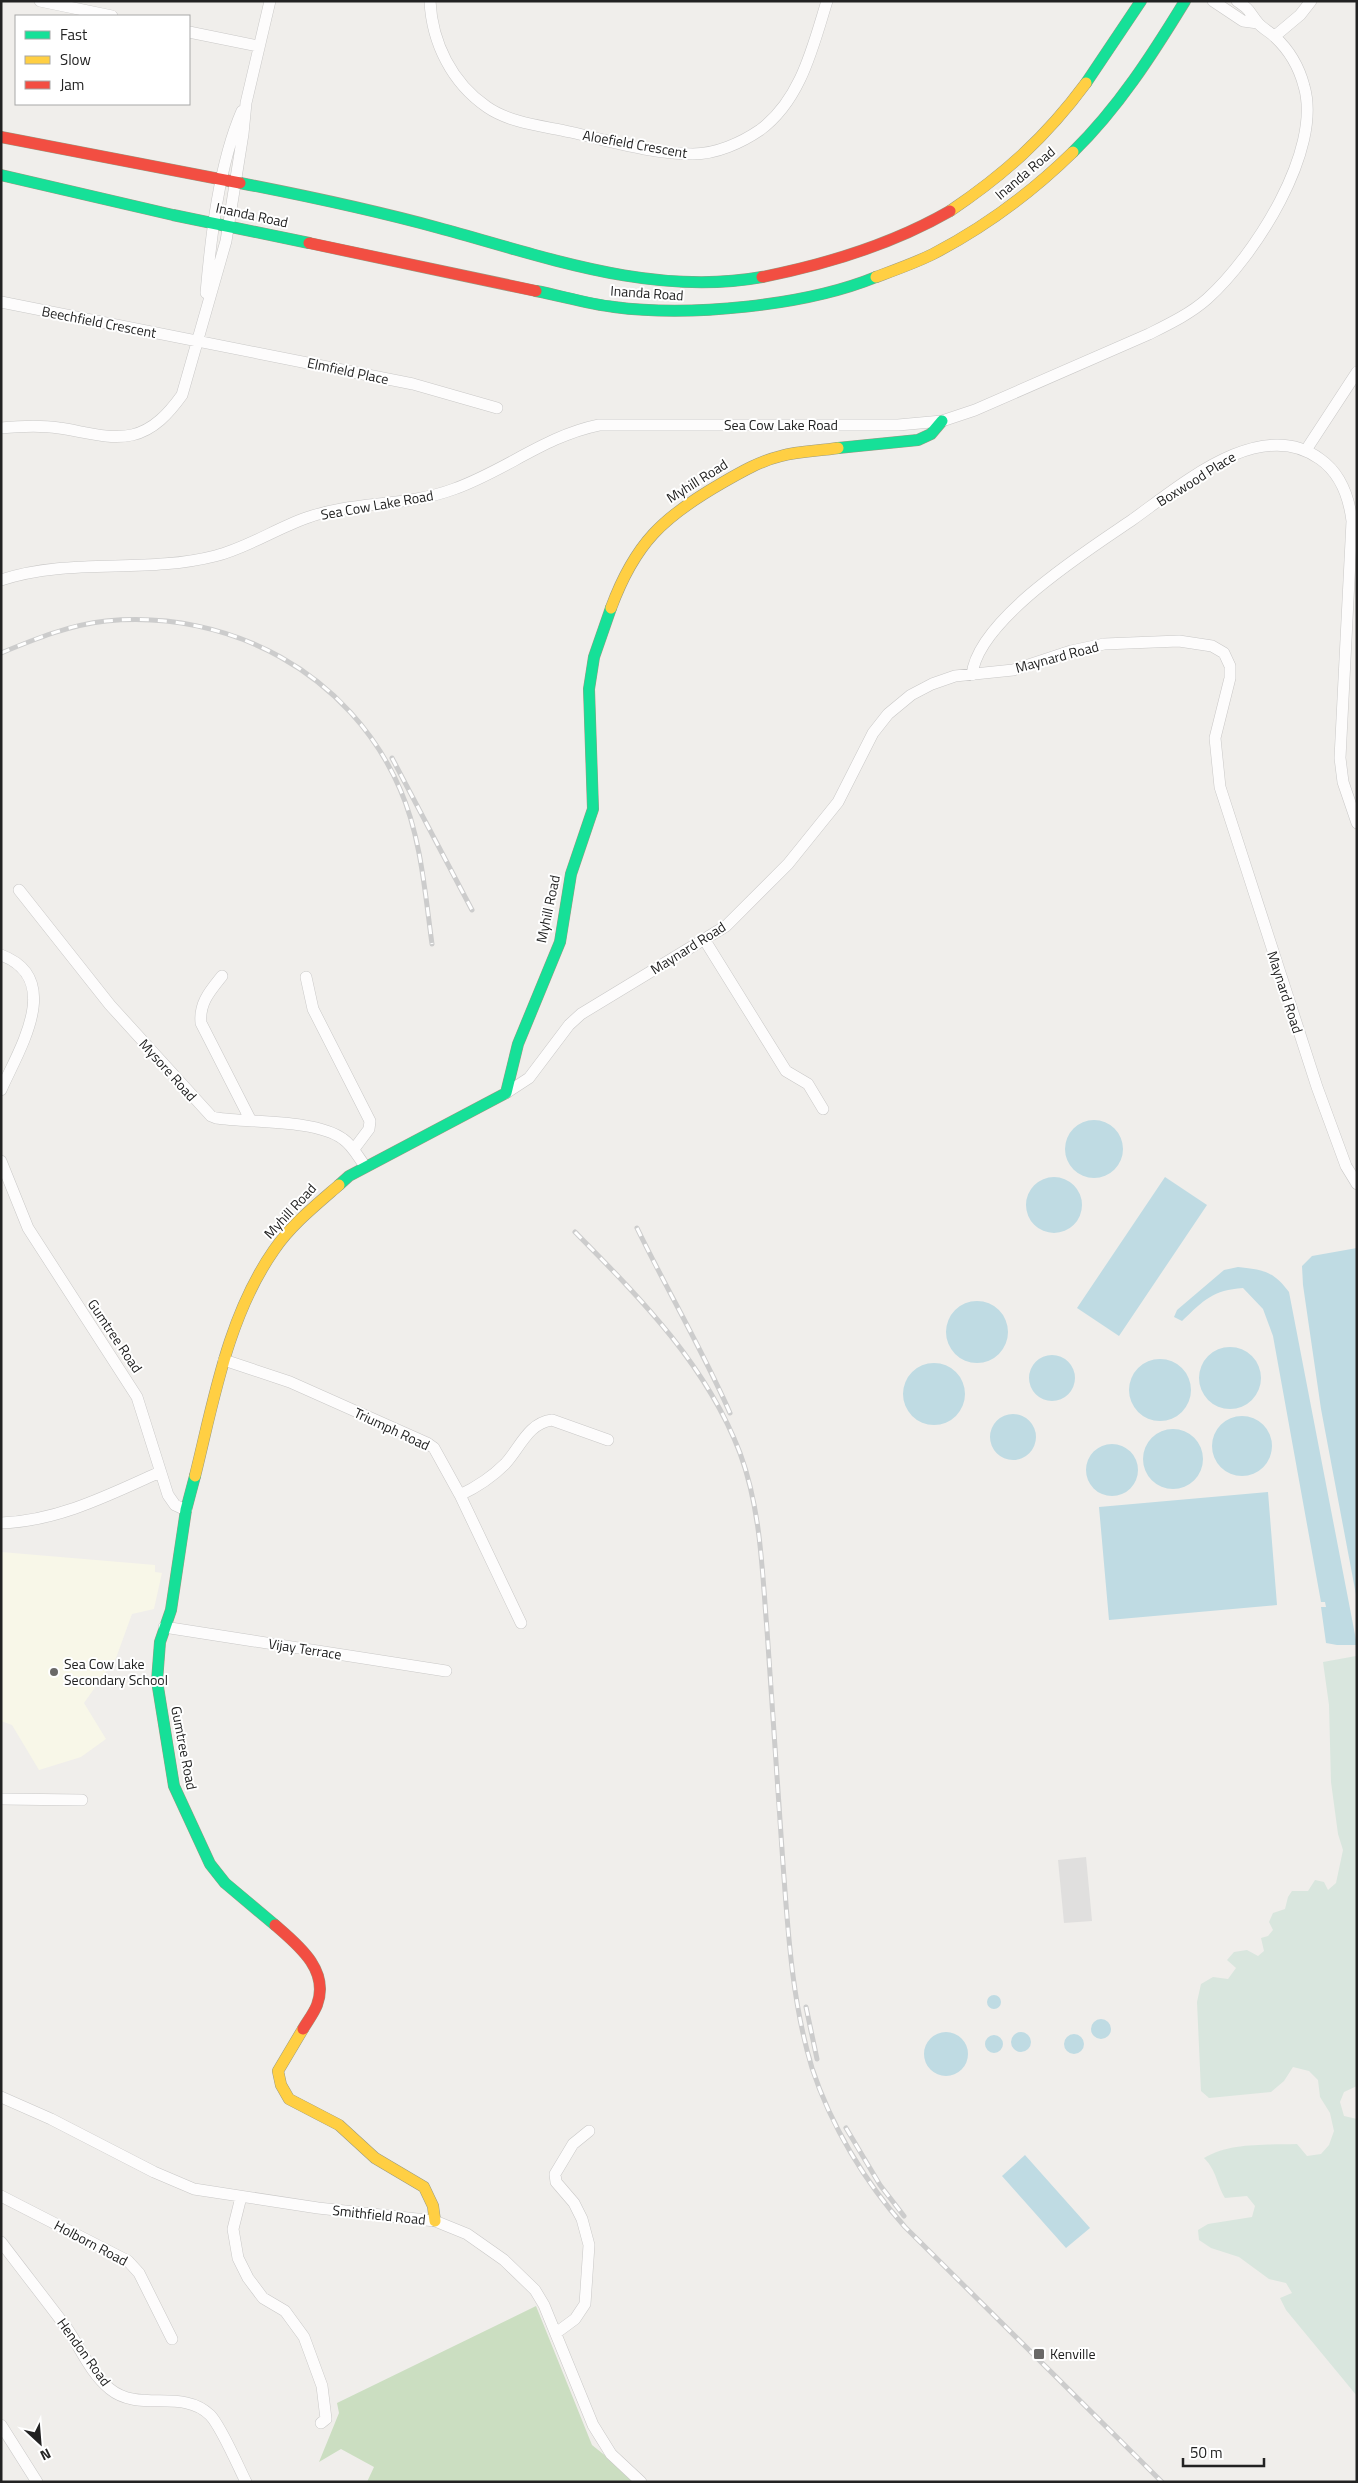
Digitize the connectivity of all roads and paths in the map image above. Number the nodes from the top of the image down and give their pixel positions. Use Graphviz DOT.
graph roads {
  1 [pos="40,1"];
  2 [pos="270,1"];
  3 [pos="430,1"];
  4 [pos="827,1"];
  5 [pos="1141,1"];
  6 [pos="1185,1"];
  7 [pos="1213,1"];
  8 [pos="1237,1"];
  9 [pos="1311,1"];
  10 [pos="107,15"];
  11 [pos="1258,23"];
  12 [pos="190,32"];
  13 [pos="1275,36"];
  14 [pos="258,46"];
  15 [pos="246,103"];
  16 [pos="1,137"];
  17 [pos="1,175"];
  18 [pos="222,179"];
  19 [pos="236,182"];
  20 [pos="216,222"];
  21 [pos="228,225"];
  22 [pos="1,302"];
  23 [pos="205,311"];
  24 [pos="197,342"];
  25 [pos="1357,372"];
  26 [pos="497,408"];
  27 [pos="942,421"];
  28 [pos="1,428"];
  29 [pos="1306,450"];
  30 [pos="1,580"];
  31 [pos="972,675"];
  32 [pos="1357,823"];
  33 [pos="19,890"];
  34 [pos="704,940"];
  35 [pos="1,956"];
  36 [pos="222,976"];
  37 [pos="306,977"];
  38 [pos="1,1090"];
  39 [pos="506,1093"];
  40 [pos="823,1109"];
  41 [pos="251,1121"];
  42 [pos="354,1150"];
  43 [pos="1,1161"];
  44 [pos="364,1166"];
  45 [pos="1357,1184"];
  46 [pos="224,1360"];
  47 [pos="608,1440"];
  48 [pos="160,1472"];
  49 [pos="460,1495"];
  50 [pos="186,1510"];
  51 [pos="1,1523"];
  52 [pos="521,1623"];
  53 [pos="164,1627"];
  54 [pos="446,1671"];
  55 [pos="1,1799"];
  56 [pos="82,1800"];
  57 [pos="1,2098"];
  58 [pos="589,2131"];
  59 [pos="1,2196"];
  60 [pos="241,2197"];
  61 [pos="435,2222"];
  62 [pos="1,2242"];
  63 [pos="556,2333"];
  64 [pos="172,2340"];
  65 [pos="321,2423"];
  66 [pos="1,2425"];
  67 [pos="38,2482"];
  68 [pos="246,2482"];
  69 [pos="641,2482"];
  1 -- 10 [label="street"];
  2 -- 14 [label="street"];
  3 -- 4 [label="street, Aloefield Crescent"];
  5 -- 19 [label="main road, Inanda Road"];
  6 -- 21 [label="main road, Inanda Road"];
  7 -- 11 [label="street"];
  8 -- 11 [label="street"];
  9 -- 13 [label="street"];
  11 -- 13 [label="street, Sea Cow Lake Road"];
  12 -- 14 [label="street"];
  13 -- 27 [label="street, Sea Cow Lake Road"];
  14 -- 15 [label="street"];
  15 -- 18 [label="street"];
  15 -- 19 [label="street"];
  16 -- 18 [label="main road, Inanda Road"];
  17 -- 20 [label="main road, Inanda Road"];
  18 -- 19 [label="main road, Inanda Road"];
  18 -- 20 [label="street"];
  19 -- 21 [label="street"];
  20 -- 21 [label="main road, Inanda Road"];
  20 -- 23 [label="street"];
  21 -- 23 [label="street"];
  22 -- 24 [label="street, Beechfield Crescent"];
  23 -- 24 [label="street"];
  24 -- 26 [label="street, Elmfield Place"];
  24 -- 28 [label="street"];
  25 -- 29 [label="street"];
  27 -- 30 [label="street, Sea Cow Lake Road"];
  27 -- 39 [label="main road, Myhill Road"];
  29 -- 31 [label="street, Boxwood Place"];
  29 -- 32 [label="street, Boxwood Place"];
  31 -- 34 [label="street, Maynard Road"];
  31 -- 45 [label="street, Maynard Road"];
  33 -- 41 [label="street, Mysore Road"];
  34 -- 39 [label="street, Maynard Road"];
  34 -- 40 [label="street"];
  35 -- 38 [label="street"];
  36 -- 41 [label="street"];
  37 -- 42 [label="street"];
  39 -- 44 [label="main road, Myhill Road"];
  41 -- 42 [label="street, Mysore Road"];
  42 -- 44 [label="street, Mysore Road"];
  43 -- 48 [label="street, Gumtree Road"];
  44 -- 46 [label="main road, Myhill Road"];
  46 -- 49 [label="street, Triumph Road"];
  46 -- 50 [label="main road, Myhill Road"];
  47 -- 49 [label="street"];
  48 -- 50 [label="street, Gumtree Road"];
  48 -- 51 [label="street"];
  49 -- 52 [label="street, Triumph Road"];
  50 -- 53 [label="main road, Gumtree Road"];
  53 -- 54 [label="street, Vijay Terrace"];
  53 -- 61 [label="main road, Gumtree Road"];
  55 -- 56 [label="street"];
  57 -- 60 [label="street, Smithfield Road"];
  58 -- 63 [label="street"];
  59 -- 64 [label="street, Holborn Road"];
  60 -- 61 [label="street, Smithfield Road"];
  60 -- 65 [label="street"];
  61 -- 63 [label="street, Smithfield Road"];
  62 -- 68 [label="street, Hendon Road"];
  63 -- 69 [label="street, Smithfield Road"];
  66 -- 67 [label="street"];
}
